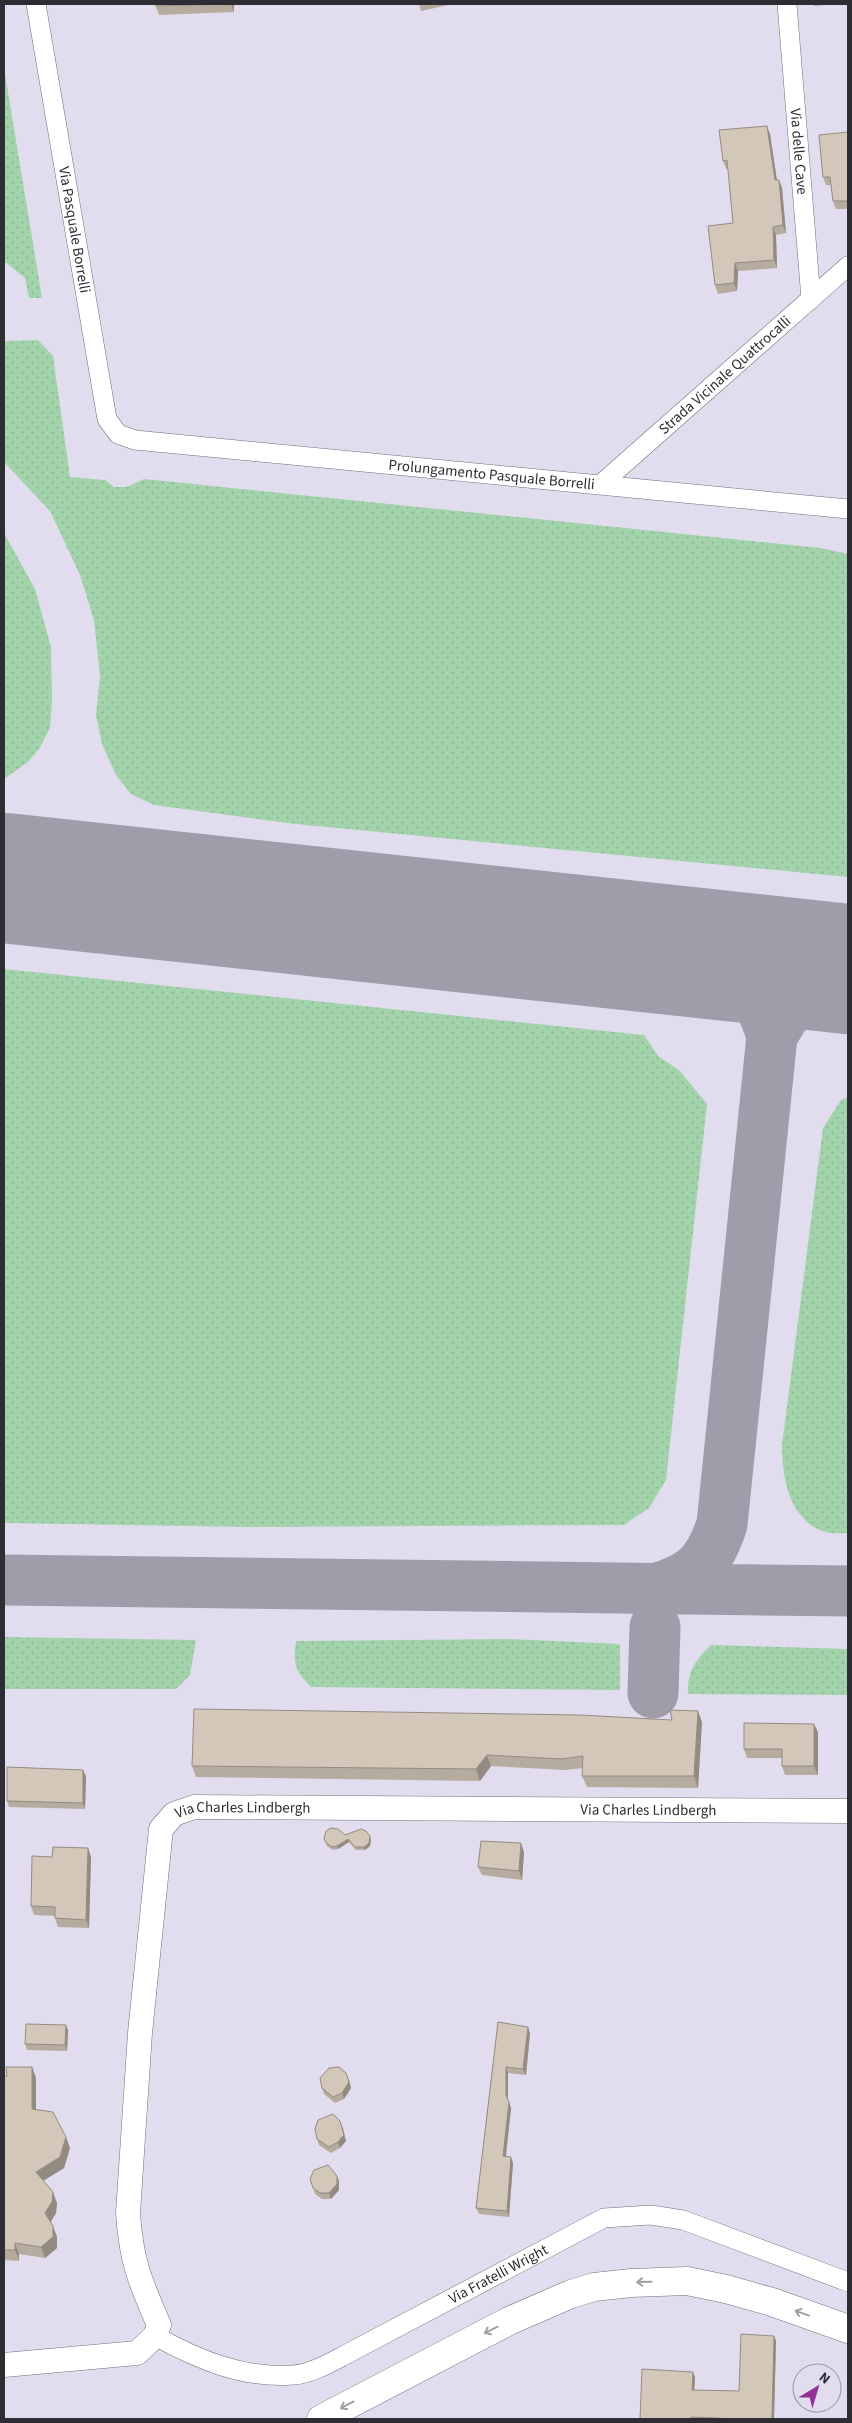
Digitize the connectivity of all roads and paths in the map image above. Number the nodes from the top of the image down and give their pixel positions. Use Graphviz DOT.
graph roads {
  1 [pos="36,4"];
  2 [pos="787,4"];
  3 [pos="848,266"];
  4 [pos="811,299"];
  5 [pos="135,440"];
  6 [pos="601,484"];
  7 [pos="848,509"];
  8 [pos="848,1811"];
  9 [pos="848,2282"];
  10 [pos="848,2330"];
  11 [pos="155,2336"];
  12 [pos="4,2365"];
  13 [pos="321,2419"];
  1 -- 5 [label="street, Via Pasquale Borrelli"];
  2 -- 4 [label="street, Via delle Cave"];
  3 -- 4 [label="street, Strada Vicinale Quattrocalli"];
  4 -- 6 [label="street, Strada Vicinale Quattrocalli"];
  5 -- 6 [label="street, Prolungamento Pasquale Borrelli"];
  6 -- 7 [label="street, Prolungamento Pasquale Borrelli"];
  8 -- 11 [label="street, Via Charles Lindbergh"];
  9 -- 11 [label="street, Via Fratelli Wright"];
  10 -- 13 [label="highway, one-way"];
  11 -- 12 [label="street"];
}
